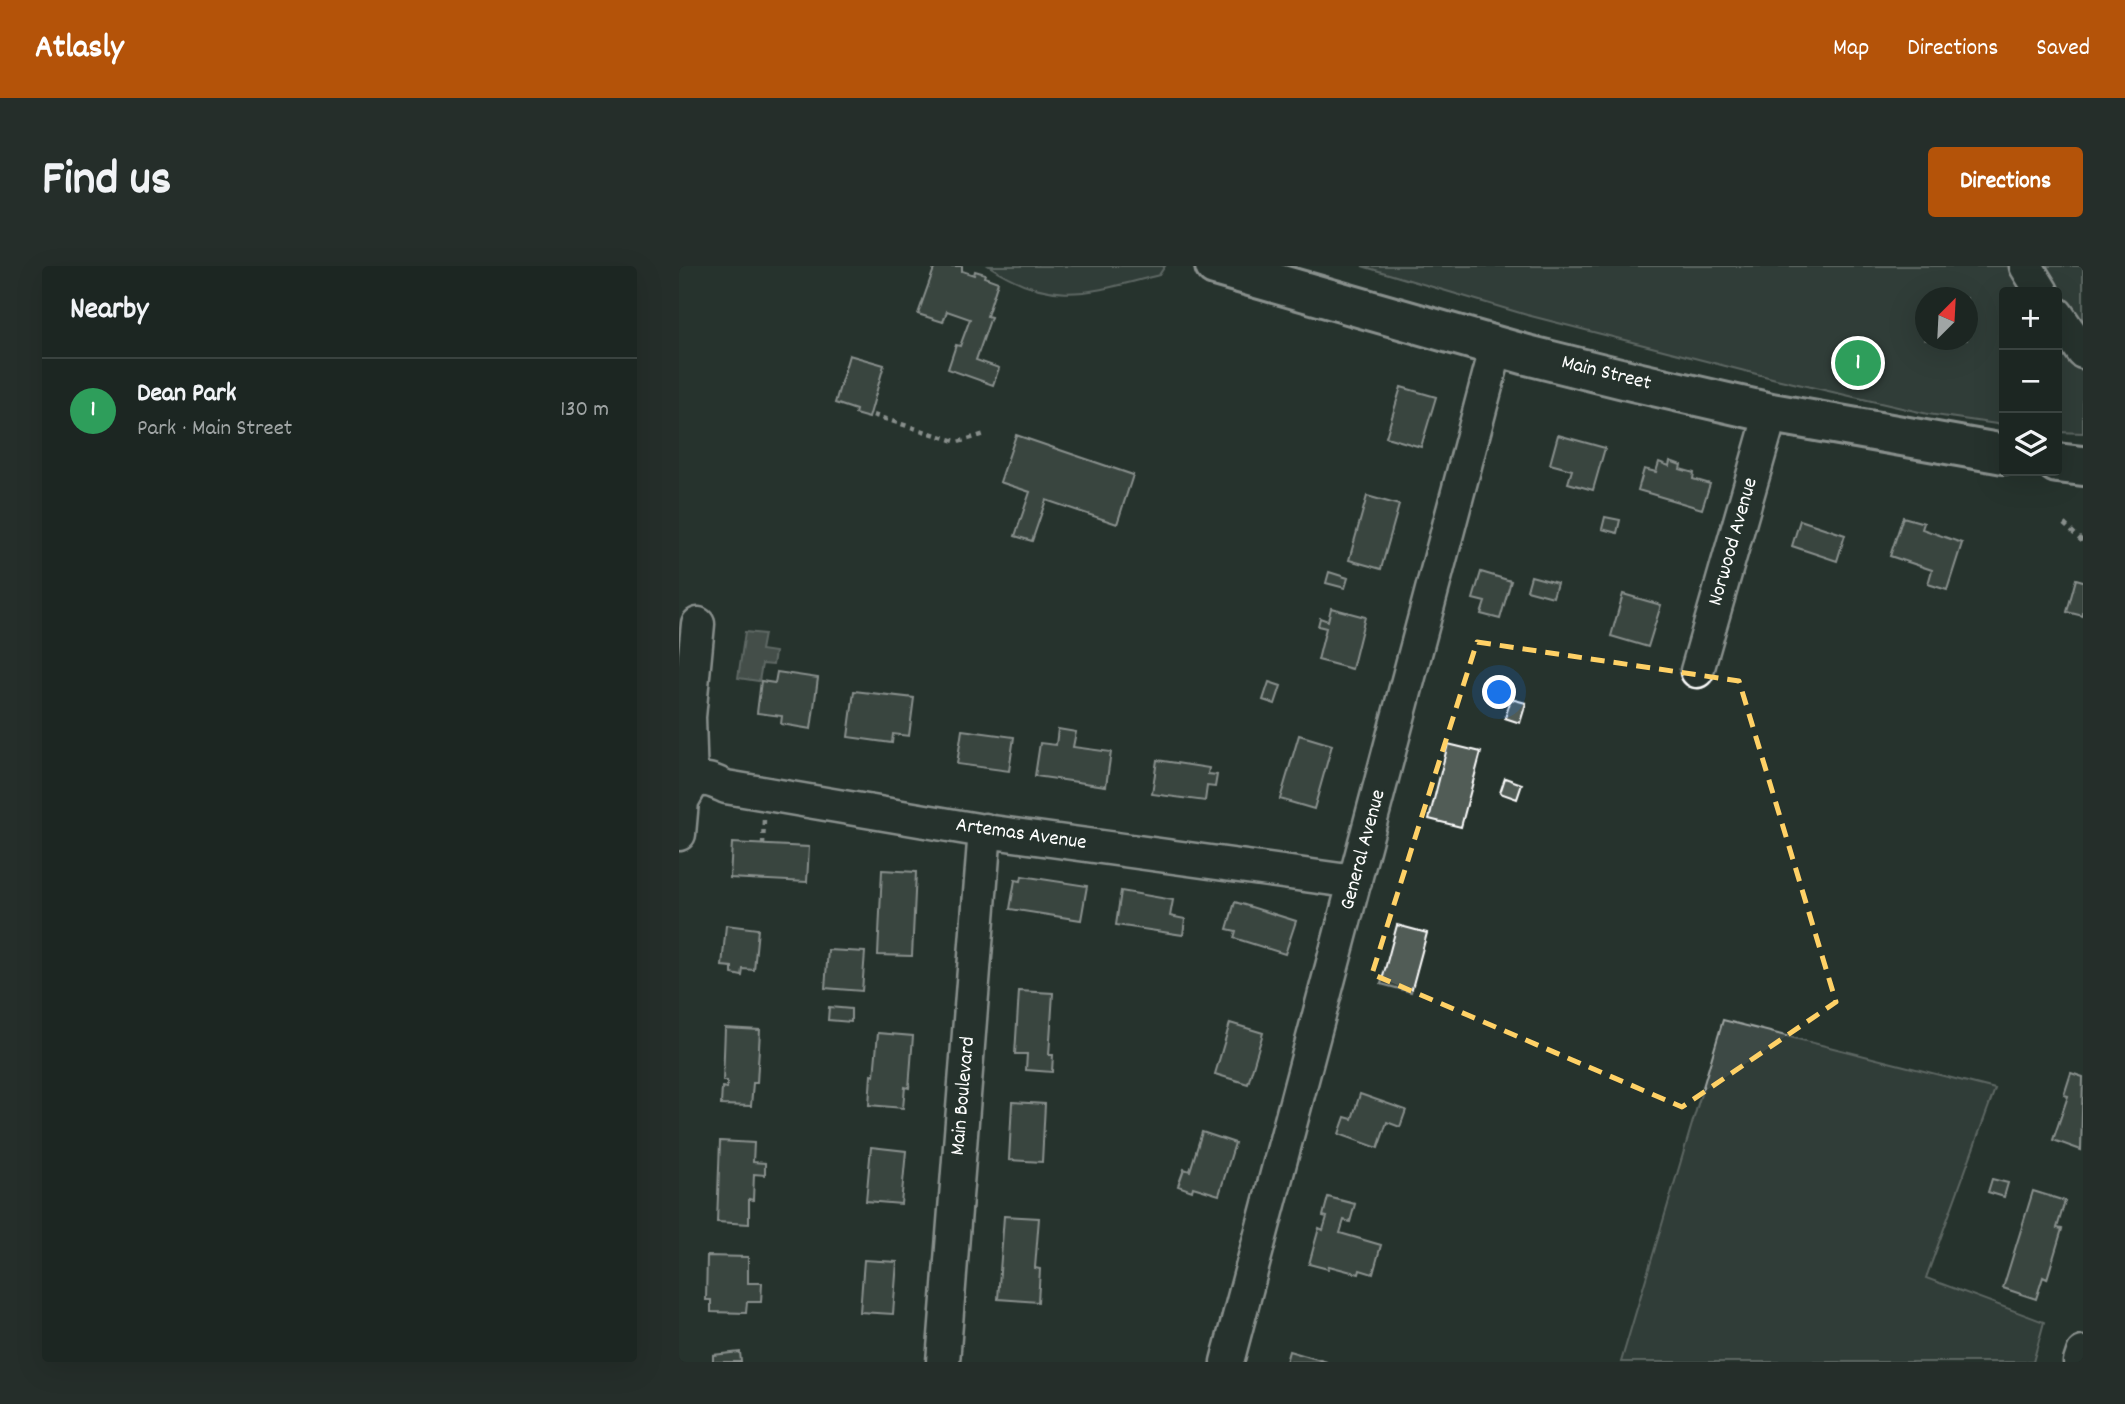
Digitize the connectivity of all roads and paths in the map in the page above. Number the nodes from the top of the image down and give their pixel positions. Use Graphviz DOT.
graph roads {
  1 [pos="1215,266"];
  2 [pos="2026,266"];
  3 [pos="2039,287"];
  4 [pos="2062,321"];
  5 [pos="1497,345"];
  6 [pos="2083,352"];
  7 [pos="1771,413"];
  8 [pos="873,415"];
  9 [pos="985,434"];
  10 [pos="1999,453"];
  11 [pos="2062,464"];
  12 [pos="2083,466"];
  13 [pos="2064,524"];
  14 [pos="2083,542"];
  15 [pos="698,624"];
  16 [pos="1697,671"];
  17 [pos="691,785"];
  18 [pos="985,830"];
  19 [pos="679,834"];
  20 [pos="1355,882"];
  21 [pos="2083,1353"];
  22 [pos="1228,1358"];
  23 [pos="943,1362"];
  24 [pos="2081,1362"];
  1 -- 5 [label="main road, Main Street"];
  2 -- 3 [label="street"];
  4 -- 6 [label="street"];
  5 -- 7 [label="main road, Main Street"];
  5 -- 20 [label="street, General Avenue"];
  7 -- 10 [label="main road, Main Street"];
  7 -- 16 [label="street, Norwood Avenue"];
  8 -- 9 [label="path"];
  11 -- 12 [label="main road"];
  13 -- 14 [label="path"];
  15 -- 17 [label="street"];
  17 -- 18 [label="street, Artemas Avenue"];
  17 -- 19 [label="street"];
  18 -- 20 [label="street, Artemas Avenue"];
  18 -- 23 [label="street, Main Boulevard"];
  20 -- 22 [label="street, General Avenue"];
  21 -- 24 [label="street"];
}
